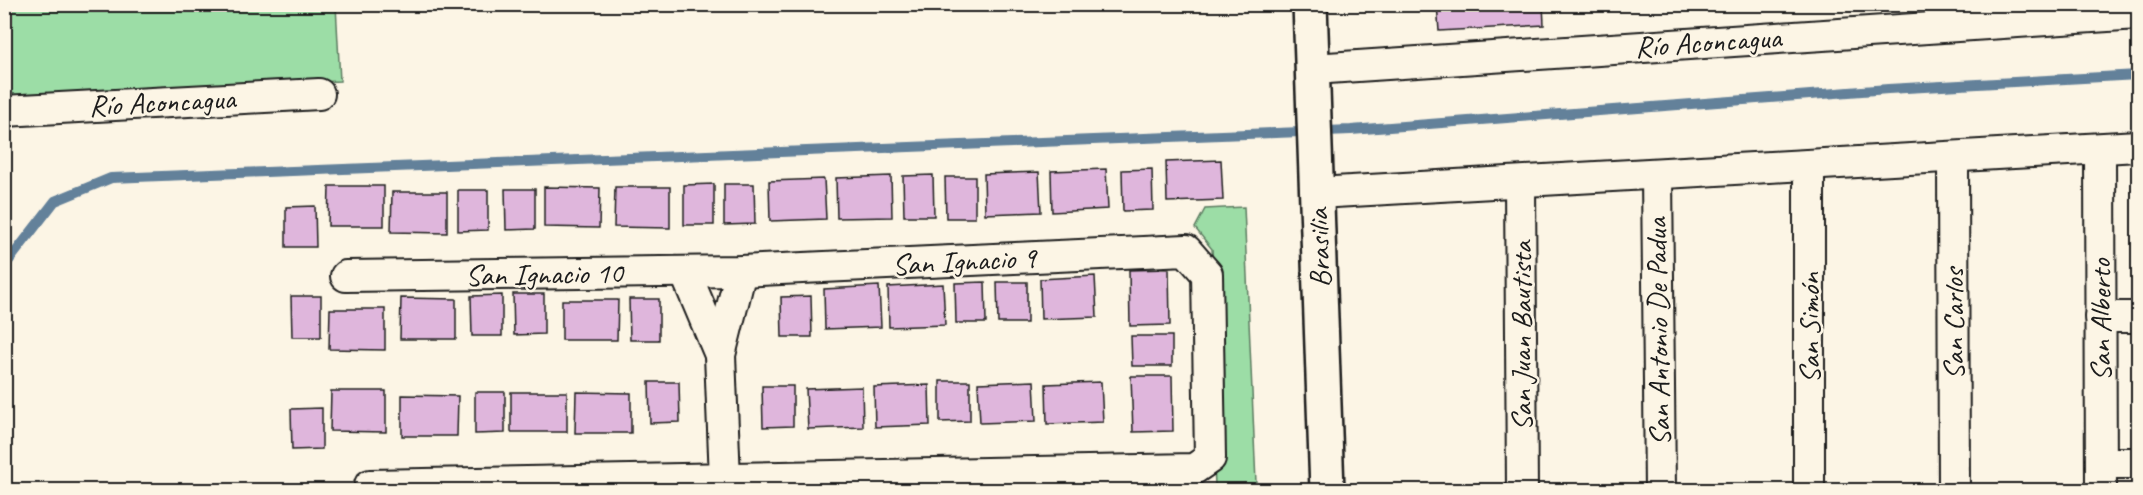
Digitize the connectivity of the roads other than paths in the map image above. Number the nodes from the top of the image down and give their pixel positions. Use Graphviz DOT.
graph roads {
  1 [pos="1310,4"];
  2 [pos="2009,13"];
  3 [pos="2139,14"];
  4 [pos="1313,79"];
  5 [pos="319,94"];
  6 [pos="4,111"];
  7 [pos="2139,146"];
  8 [pos="2100,148"];
  9 [pos="1953,157"];
  10 [pos="1809,165"];
  11 [pos="1657,174"];
  12 [pos="1520,182"];
  13 [pos="1317,194"];
  14 [pos="741,271"];
  15 [pos="685,272"];
  16 [pos="346,276"];
  17 [pos="2100,316"];
  18 [pos="2139,316"];
  19 [pos="720,355"];
  20 [pos="2139,463"];
  21 [pos="2101,477"];
  22 [pos="725,479"];
  23 [pos="370,484"];
  24 [pos="688,490"];
  25 [pos="761,490"];
  26 [pos="1327,490"];
  27 [pos="1522,490"];
  28 [pos="1660,490"];
  29 [pos="1809,490"];
  30 [pos="1954,490"];
  1 -- 4 [label="street, Brasilia"];
  2 -- 3 [label="street, Río Aconcagua"];
  2 -- 4 [label="street, Río Aconcagua"];
  4 -- 13 [label="street, Brasilia"];
  5 -- 6 [label="street, Río Aconcagua"];
  7 -- 8 [label="street"];
  8 -- 9 [label="street"];
  8 -- 17 [label="street, San Alberto"];
  9 -- 10 [label="street"];
  9 -- 30 [label="street, San Carlos"];
  10 -- 11 [label="street"];
  10 -- 29 [label="street, San Simón"];
  11 -- 12 [label="street"];
  11 -- 28 [label="street, San Antonio De Padua"];
  12 -- 13 [label="street"];
  12 -- 27 [label="street, San Juan Bautista"];
  13 -- 26 [label="street, Brasilia"];
  14 -- 15 [label="street, San Ignacio 10"];
  14 -- 19 [label="street"];
  14 -- 22 [label="street, San Ignacio 9"];
  15 -- 16 [label="street, San Ignacio 10"];
  15 -- 19 [label="street"];
  17 -- 18 [label="street"];
  17 -- 21 [label="street, San Alberto"];
  19 -- 22 [label="street"];
  20 -- 21 [label="street"];
  22 -- 23 [label="street"];
  22 -- 24 [label="street"];
  22 -- 25 [label="street"];
}
